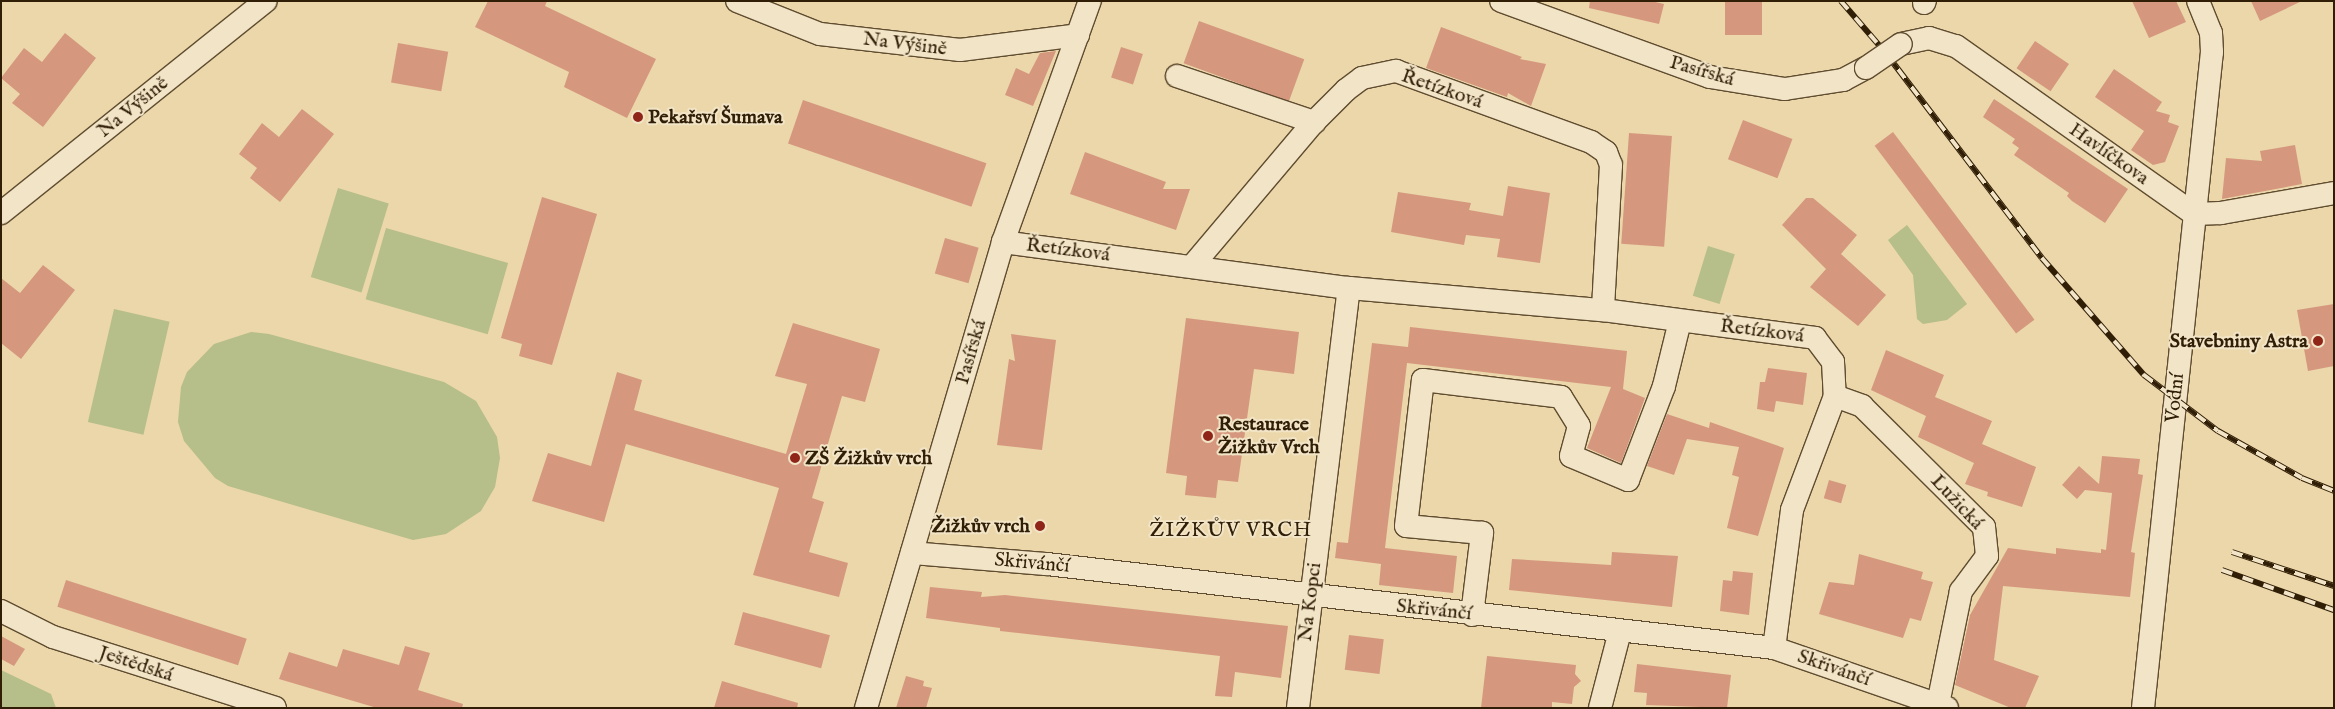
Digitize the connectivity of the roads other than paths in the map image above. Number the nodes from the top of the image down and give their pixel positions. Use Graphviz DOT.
graph roads {
  1 [pos="266,1"];
  2 [pos="737,1"];
  3 [pos="1090,1"];
  4 [pos="1502,1"];
  5 [pos="2198,1"];
  6 [pos="1078,35"];
  7 [pos="1901,44"];
  8 [pos="1177,76"];
  9 [pos="1314,122"];
  10 [pos="2334,192"];
  11 [pos="1,213"];
  12 [pos="2194,214"];
  13 [pos="1003,242"];
  14 [pos="1193,265"];
  15 [pos="1348,288"];
  16 [pos="1603,310"];
  17 [pos="1680,320"];
  18 [pos="1834,396"];
  19 [pos="912,553"];
  20 [pos="1310,596"];
  21 [pos="1,611"];
  22 [pos="1472,614"];
  23 [pos="1620,631"];
  24 [pos="1774,648"];
  25 [pos="1943,706"];
  26 [pos="275,708"];
  27 [pos="866,708"];
  28 [pos="1298,708"];
  29 [pos="1600,708"];
  30 [pos="2143,708"];
  1 -- 11 [label="street, Na Výšině"];
  2 -- 6 [label="street, Na Výšině"];
  3 -- 6 [label="street, Pasířská"];
  4 -- 7 [label="street, Pasířská, bridge"];
  5 -- 12 [label="street, Vodní"];
  6 -- 13 [label="street, Pasířská"];
  7 -- 12 [label="street, Havlíčkova"];
  8 -- 9 [label="street"];
  9 -- 14 [label="street, Řetízková"];
  9 -- 16 [label="street, Řetízková"];
  10 -- 12 [label="street"];
  12 -- 30 [label="street, Vodní"];
  13 -- 14 [label="street, Řetízková"];
  13 -- 19 [label="street, Pasířská"];
  14 -- 15 [label="street, Řetízková"];
  15 -- 16 [label="street, Řetízková"];
  15 -- 20 [label="street, Na Kopci"];
  16 -- 17 [label="street, Řetízková"];
  17 -- 18 [label="street, Řetízková"];
  17 -- 22 [label="street"];
  18 -- 24 [label="street"];
  18 -- 25 [label="street, Lužická"];
  19 -- 20 [label="street, Skřivánčí"];
  19 -- 27 [label="street, Pasířská"];
  20 -- 22 [label="street, Skřivánčí"];
  20 -- 28 [label="street, Na Kopci"];
  21 -- 26 [label="street, Ještědská"];
  22 -- 23 [label="street, Skřivánčí"];
  23 -- 24 [label="street, Skřivánčí"];
  23 -- 29 [label="street"];
  24 -- 25 [label="street, Skřivánčí"];
}
